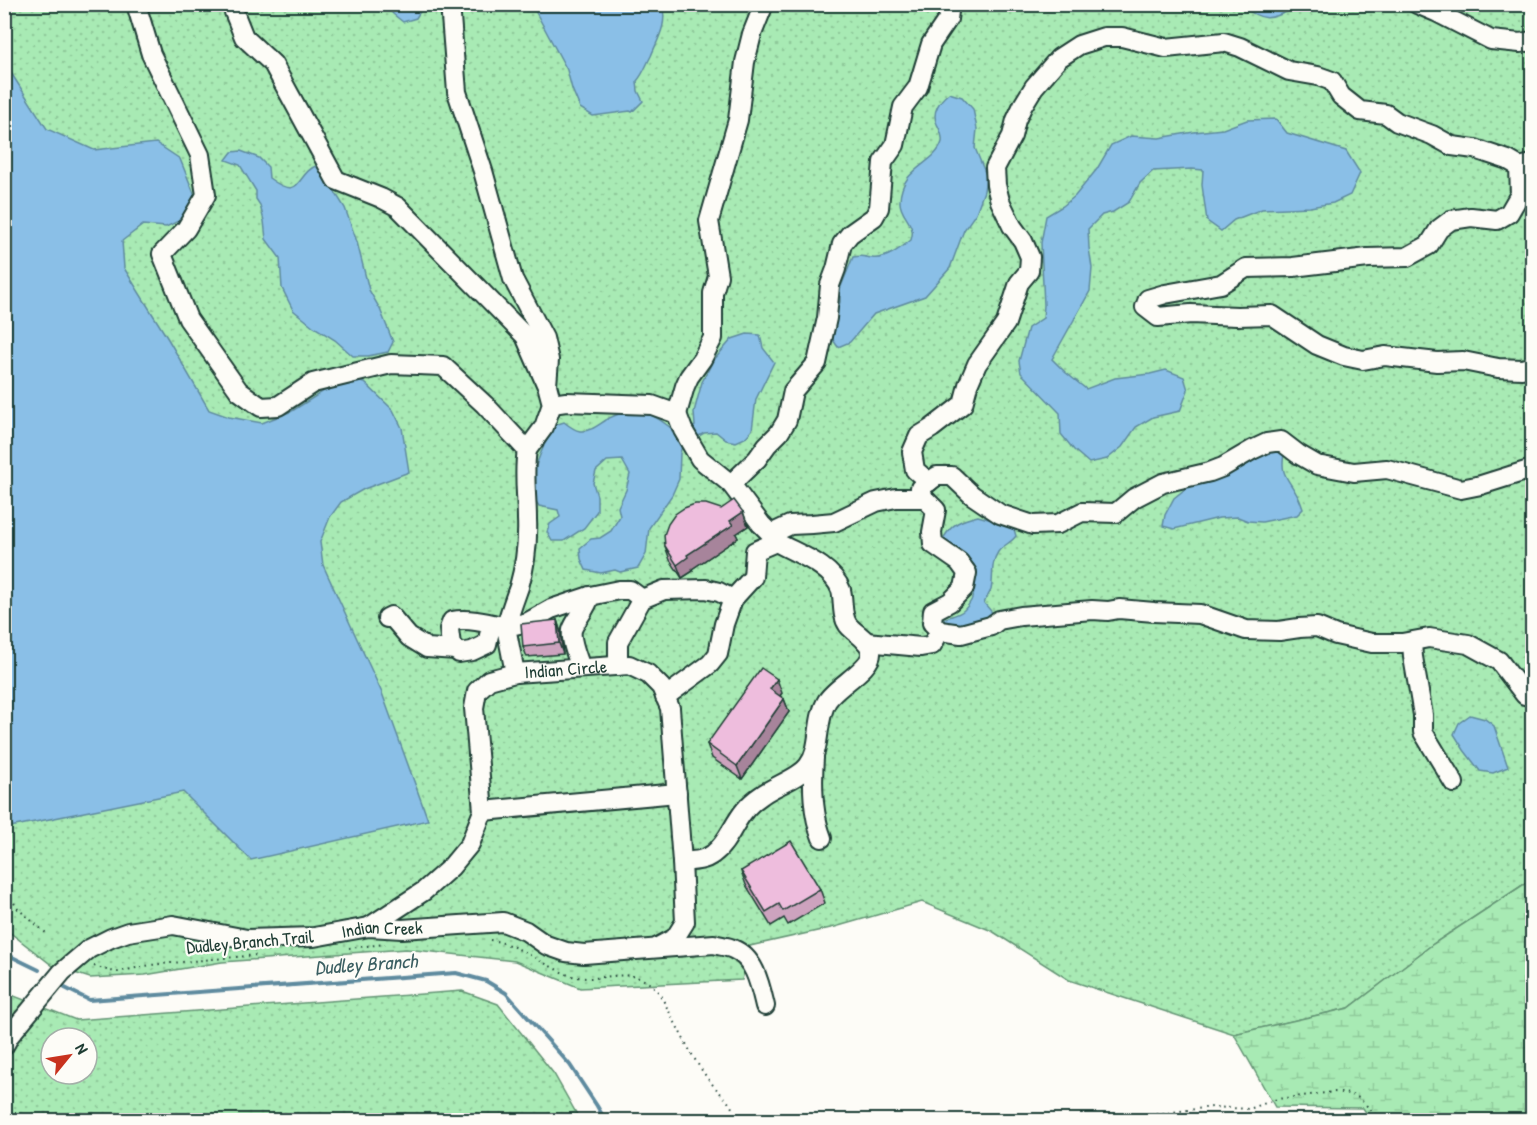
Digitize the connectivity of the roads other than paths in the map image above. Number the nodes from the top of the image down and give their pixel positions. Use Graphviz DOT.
graph roads {
  1 [pos="136,4"];
  2 [pos="234,4"];
  3 [pos="450,4"];
  4 [pos="764,4"];
  5 [pos="950,4"];
  6 [pos="1417,4"];
  7 [pos="1533,41"];
  8 [pos="1526,165"];
  9 [pos="1533,366"];
  10 [pos="547,385"];
  11 [pos="552,404"];
  12 [pos="683,429"];
  13 [pos="527,450"];
  14 [pos="1533,469"];
  15 [pos="731,484"];
  16 [pos="926,490"];
  17 [pos="774,538"];
  18 [pos="590,596"];
  19 [pos="642,599"];
  20 [pos="733,599"];
  21 [pos="387,618"];
  22 [pos="501,626"];
  23 [pos="940,631"];
  24 [pos="866,642"];
  25 [pos="1412,642"];
  26 [pos="456,650"];
  27 [pos="618,666"];
  28 [pos="580,668"];
  29 [pos="515,673"];
  30 [pos="1533,696"];
  31 [pos="665,697"];
  32 [pos="814,756"];
  33 [pos="1454,783"];
  34 [pos="676,793"];
  35 [pos="483,811"];
  36 [pos="822,838"];
  37 [pos="682,862"];
  38 [pos="369,927"];
  39 [pos="655,949"];
  40 [pos="765,1006"];
  41 [pos="4,1047"];
  1 -- 13 [label="lane"];
  2 -- 10 [label="lane"];
  3 -- 10 [label="lane"];
  4 -- 12 [label="lane"];
  5 -- 15 [label="lane"];
  6 -- 7 [label="lane"];
  8 -- 9 [label="lane"];
  8 -- 16 [label="lane"];
  10 -- 11 [label="lane"];
  11 -- 12 [label="lane"];
  11 -- 13 [label="lane"];
  12 -- 15 [label="lane"];
  13 -- 22 [label="lane"];
  14 -- 16 [label="lane"];
  15 -- 17 [label="lane"];
  16 -- 17 [label="lane"];
  16 -- 23 [label="lane"];
  17 -- 20 [label="lane"];
  17 -- 24 [label="lane"];
  18 -- 19 [label="lane"];
  18 -- 22 [label="lane"];
  18 -- 28 [label="lane"];
  19 -- 20 [label="lane"];
  19 -- 27 [label="lane"];
  20 -- 31 [label="lane"];
  21 -- 26 [label="lane"];
  22 -- 26 [label="lane"];
  22 -- 26 [label="lane"];
  22 -- 29 [label="lane"];
  23 -- 24 [label="lane"];
  23 -- 25 [label="lane"];
  24 -- 32 [label="lane"];
  25 -- 30 [label="lane"];
  25 -- 33 [label="lane"];
  27 -- 28 [label="lane, Indian Circle"];
  27 -- 31 [label="lane, Indian Circle"];
  28 -- 29 [label="lane, Indian Circle"];
  29 -- 35 [label="lane, Indian Circle"];
  31 -- 34 [label="lane, Indian Circle"];
  32 -- 36 [label="lane"];
  32 -- 37 [label="lane"];
  34 -- 35 [label="lane"];
  34 -- 37 [label="lane, Indian Circle"];
  35 -- 38 [label="lane, Indian Circle"];
  37 -- 39 [label="lane, Indian Circle"];
  38 -- 39 [label="lane, Indian Creek"];
  38 -- 41 [label="lane, Indian Creek"];
  39 -- 40 [label="lane, Indian Creek"];
}
